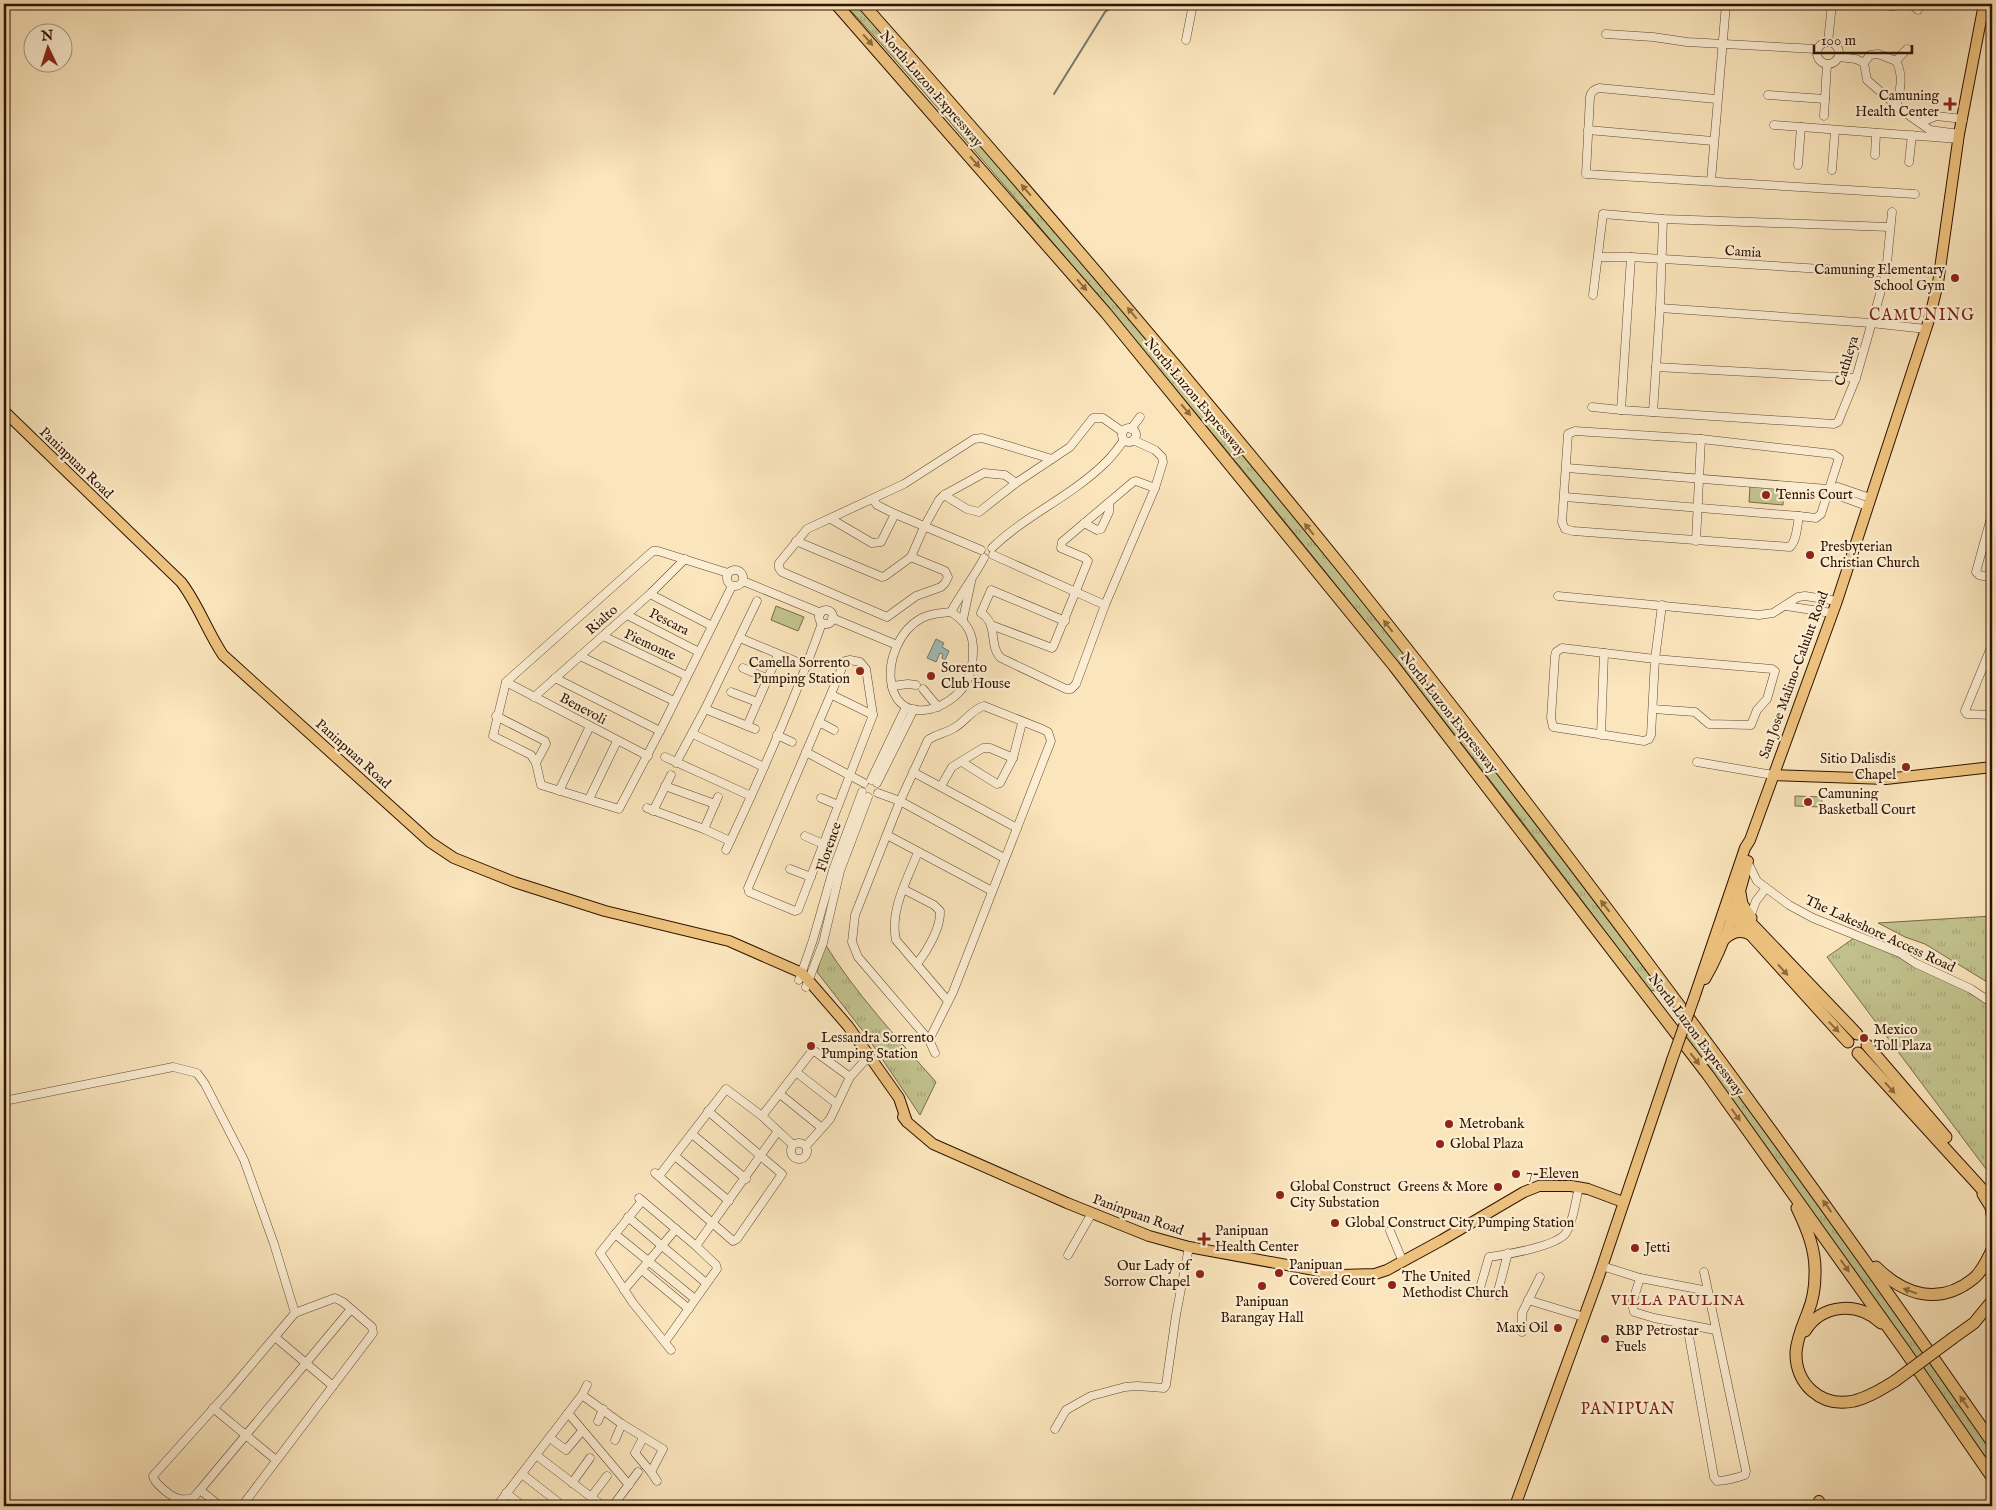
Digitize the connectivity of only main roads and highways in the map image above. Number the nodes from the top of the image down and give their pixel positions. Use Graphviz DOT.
graph roads {
  1 [pos="836,4"];
  2 [pos="863,4"];
  3 [pos="1984,4"];
  4 [pos="4,411"];
  5 [pos="1992,767"];
  6 [pos="1772,775"];
  7 [pos="1744,864"];
  8 [pos="1740,894"];
  9 [pos="1729,912"];
  10 [pos="1754,932"];
  11 [pos="1724,939"];
  12 [pos="1694,997"];
  13 [pos="1853,1038"];
  14 [pos="1974,1180"];
  15 [pos="1786,1184"];
  16 [pos="1992,1192"];
  17 [pos="1992,1200"];
  18 [pos="1623,1202"];
  19 [pos="1992,1214"];
  20 [pos="1856,1246"];
  21 [pos="1992,1250"];
  22 [pos="1992,1301"];
  23 [pos="1797,1344"];
  24 [pos="1905,1351"];
  25 [pos="1992,1442"];
  26 [pos="1992,1477"];
  27 [pos="1515,1506"];
  1 -- 15 [label="highway, North Luzon Expressway, one-way"];
  20 -- 2 [label="highway, North Luzon Expressway, one-way"];
  3 -- 6 [label="main road, San Jose Malino-Calulut Road"];
  4 -- 18 [label="main road, Paninpuan Road"];
  5 -- 6 [label="main road"];
  6 -- 7 [label="main road, San Jose Malino-Calulut Road"];
  7 -- 8 [label="main road"];
  7 -- 9 [label="main road"];
  8 -- 9 [label="main road"];
  8 -- 10 [label="highway"];
  9 -- 10 [label="highway"];
  9 -- 11 [label="main road"];
  9 -- 12 [label="main road"];
  10 -- 11 [label="highway"];
  10 -- 13 [label="highway"];
  11 -- 12 [label="main road"];
  12 -- 18 [label="main road, bridge"];
  16 -- 14 [label="highway, one-way"];
  14 -- 17 [label="highway"];
  14 -- 19 [label="highway"];
  15 -- 23 [label="highway"];
  15 -- 24 [label="highway, North Luzon Expressway, one-way"];
  18 -- 27 [label="main road"];
  21 -- 20 [label="highway, one-way"];
  25 -- 20 [label="highway, North Luzon Expressway, one-way"];
  22 -- 23 [label="highway, bridge"];
  23 -- 24 [label="highway"];
  24 -- 26 [label="highway, North Luzon Expressway"];
}
